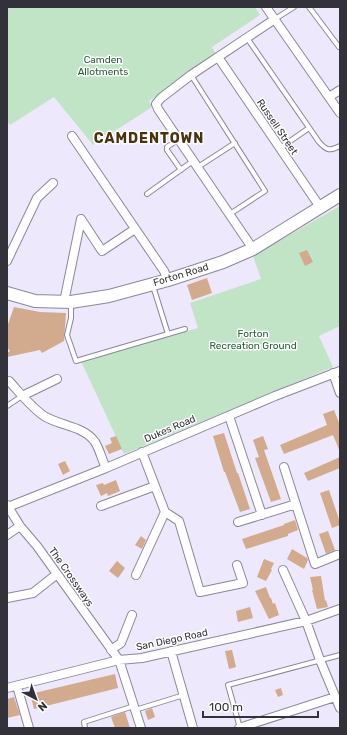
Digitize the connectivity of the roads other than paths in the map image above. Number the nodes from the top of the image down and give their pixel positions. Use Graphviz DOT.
graph roads {
  1 [pos="266,7"];
  2 [pos="294,7"];
  3 [pos="309,7"];
  4 [pos="275,19"];
  5 [pos="247,37"];
  6 [pos="340,47"];
  7 [pos="334,49"];
  8 [pos="218,57"];
  9 [pos="191,75"];
  10 [pos="340,90"];
  11 [pos="329,97"];
  12 [pos="340,113"];
  13 [pos="309,128"];
  14 [pos="72,136"];
  15 [pos="179,139"];
  16 [pos="236,143"];
  17 [pos="340,146"];
  18 [pos="279,148"];
  19 [pos="196,164"];
  20 [pos="182,170"];
  21 [pos="53,183"];
  22 [pos="147,194"];
  23 [pos="340,196"];
  24 [pos="320,207"];
  25 [pos="230,214"];
  26 [pos="135,229"];
  27 [pos="253,249"];
  28 [pos="9,252"];
  29 [pos="7,261"];
  30 [pos="168,280"];
  31 [pos="152,284"];
  32 [pos="7,293"];
  33 [pos="68,302"];
  34 [pos="185,329"];
  35 [pos="168,334"];
  36 [pos="336,372"];
  37 [pos="57,379"];
  38 [pos="10,381"];
  39 [pos="340,393"];
  40 [pos="22,396"];
  41 [pos="7,406"];
  42 [pos="229,416"];
  43 [pos="142,452"];
  44 [pos="284,467"];
  45 [pos="106,468"];
  46 [pos="155,486"];
  47 [pos="296,504"];
  48 [pos="8,506"];
  49 [pos="101,506"];
  50 [pos="165,512"];
  51 [pos="262,515"];
  52 [pos="238,522"];
  53 [pos="20,526"];
  54 [pos="7,535"];
  55 [pos="337,556"];
  56 [pos="237,566"];
  57 [pos="283,570"];
  58 [pos="57,574"];
  59 [pos="136,575"];
  60 [pos="7,598"];
  61 [pos="340,609"];
  62 [pos="132,615"];
  63 [pos="306,621"];
  64 [pos="111,650"];
  65 [pos="171,651"];
  66 [pos="340,654"];
  67 [pos="119,660"];
  68 [pos="320,660"];
  69 [pos="17,686"];
  70 [pos="7,688"];
  71 [pos="184,695"];
  72 [pos="335,698"];
  73 [pos="135,708"];
  74 [pos="340,708"];
  75 [pos="29,728"];
  76 [pos="85,728"];
  77 [pos="141,728"];
  78 [pos="193,728"];
  79 [pos="240,728"];
  1 -- 4 [label="street"];
  2 -- 4 [label="lane"];
  3 -- 6 [label="lane"];
  4 -- 5 [label="street"];
  4 -- 11 [label="street"];
  5 -- 8 [label="street"];
  5 -- 13 [label="lane"];
  6 -- 7 [label="lane"];
  8 -- 9 [label="street"];
  8 -- 18 [label="street, Russell Street"];
  9 -- 15 [label="street"];
  9 -- 16 [label="lane"];
  10 -- 11 [label="street"];
  11 -- 12 [label="street"];
  13 -- 17 [label="lane"];
  13 -- 18 [label="lane"];
  14 -- 26 [label="street"];
  15 -- 19 [label="street"];
  15 -- 20 [label="lane"];
  16 -- 19 [label="lane"];
  16 -- 25 [label="lane"];
  18 -- 24 [label="street, Russell Street"];
  19 -- 20 [label="lane"];
  19 -- 25 [label="street"];
  20 -- 22 [label="lane"];
  21 -- 28 [label="street"];
  23 -- 24 [label="main road, Forton Road"];
  24 -- 27 [label="main road, Forton Road"];
  25 -- 27 [label="street"];
  26 -- 30 [label="street"];
  26 -- 33 [label="street"];
  27 -- 30 [label="main road, Forton Road"];
  28 -- 29 [label="street"];
  30 -- 31 [label="main road, Forton Road"];
  31 -- 33 [label="main road, Forton Road"];
  31 -- 35 [label="lane"];
  32 -- 33 [label="main road, Forton Road"];
  33 -- 35 [label="lane"];
  34 -- 35 [label="lane"];
  36 -- 39 [label="street"];
  36 -- 42 [label="street, Dukes Road"];
  37 -- 40 [label="street"];
  38 -- 40 [label="street"];
  40 -- 41 [label="lane"];
  40 -- 45 [label="street"];
  42 -- 43 [label="street, Dukes Road"];
  42 -- 51 [label="street"];
  43 -- 45 [label="street, Dukes Road"];
  43 -- 46 [label="street"];
  44 -- 47 [label="street"];
  45 -- 48 [label="street, Dukes Road"];
  46 -- 49 [label="street"];
  46 -- 50 [label="street"];
  47 -- 51 [label="street"];
  47 -- 55 [label="street"];
  48 -- 53 [label="street, The Crossways"];
  50 -- 56 [label="street"];
  50 -- 59 [label="street"];
  51 -- 52 [label="street"];
  53 -- 54 [label="street"];
  53 -- 58 [label="street, The Crossways"];
  57 -- 63 [label="street"];
  58 -- 60 [label="street"];
  58 -- 64 [label="street, The Crossways"];
  61 -- 63 [label="street, San Diego Road"];
  62 -- 64 [label="street"];
  63 -- 65 [label="street, San Diego Road"];
  63 -- 68 [label="street"];
  64 -- 67 [label="street, The Crossways"];
  65 -- 67 [label="street, San Diego Road"];
  65 -- 71 [label="street"];
  66 -- 68 [label="lane"];
  67 -- 69 [label="street, San Diego Road"];
  67 -- 73 [label="street"];
  68 -- 72 [label="street"];
  68 -- 79 [label="lane"];
  69 -- 70 [label="street, San Diego Road"];
  69 -- 75 [label="street"];
  71 -- 73 [label="lane"];
  71 -- 78 [label="street"];
  72 -- 74 [label="street"];
  72 -- 79 [label="street"];
  73 -- 76 [label="lane"];
  73 -- 77 [label="street"];
}
